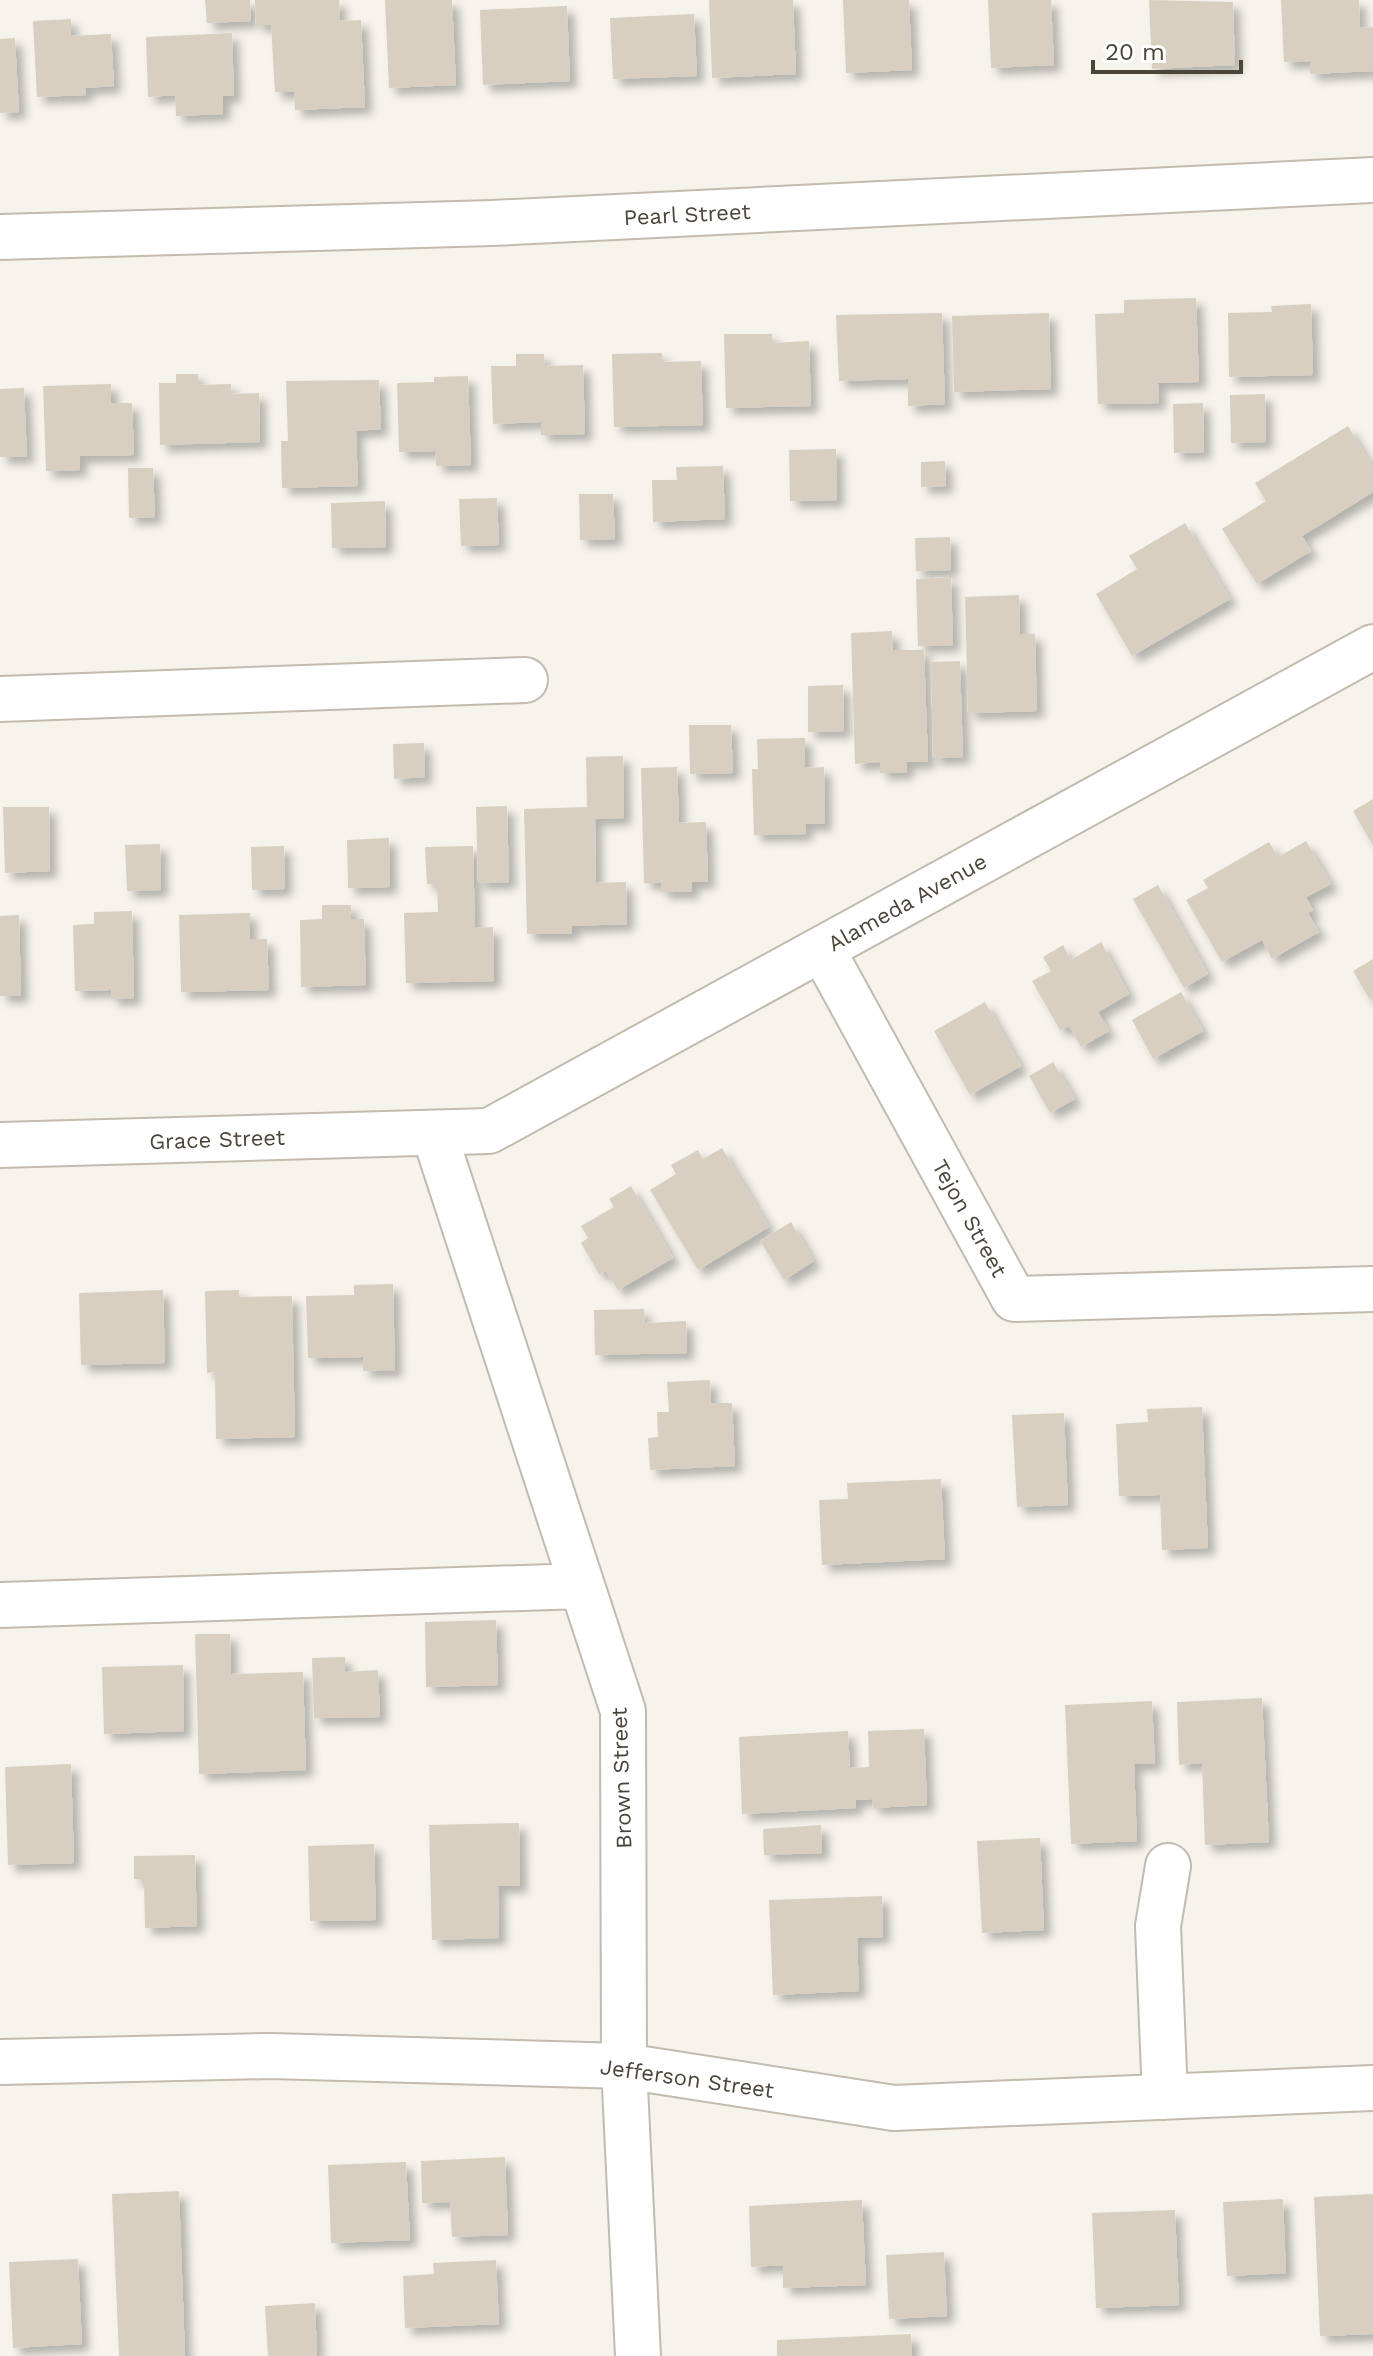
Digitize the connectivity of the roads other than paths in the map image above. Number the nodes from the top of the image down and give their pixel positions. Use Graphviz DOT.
graph roads {
  1 [pos="1373,180"];
  2 [pos="0,237"];
  3 [pos="1373,647"];
  4 [pos="525,680"];
  5 [pos="0,699"];
  6 [pos="822,949"];
  7 [pos="434,1133"];
  8 [pos="0,1145"];
  9 [pos="1373,1289"];
  10 [pos="582,1586"];
  11 [pos="0,1605"];
  12 [pos="1168,1866"];
  13 [pos="0,2062"];
  14 [pos="624,2066"];
  15 [pos="1373,2088"];
  16 [pos="1165,2097"];
  17 [pos="638,2356"];
  1 -- 2 [label="street, Pearl Street"];
  3 -- 6 [label="street, Alameda Avenue"];
  4 -- 5 [label="street"];
  6 -- 7 [label="street, Alameda Avenue"];
  6 -- 9 [label="street, Tejon Street"];
  7 -- 8 [label="street, Grace Street"];
  7 -- 10 [label="street, Brown Street"];
  10 -- 11 [label="street"];
  10 -- 14 [label="street, Brown Street"];
  12 -- 16 [label="street"];
  13 -- 14 [label="street, Jefferson Street"];
  14 -- 16 [label="street, Jefferson Street"];
  14 -- 17 [label="street, Brown Street"];
  15 -- 16 [label="street, Jefferson Street"];
}
